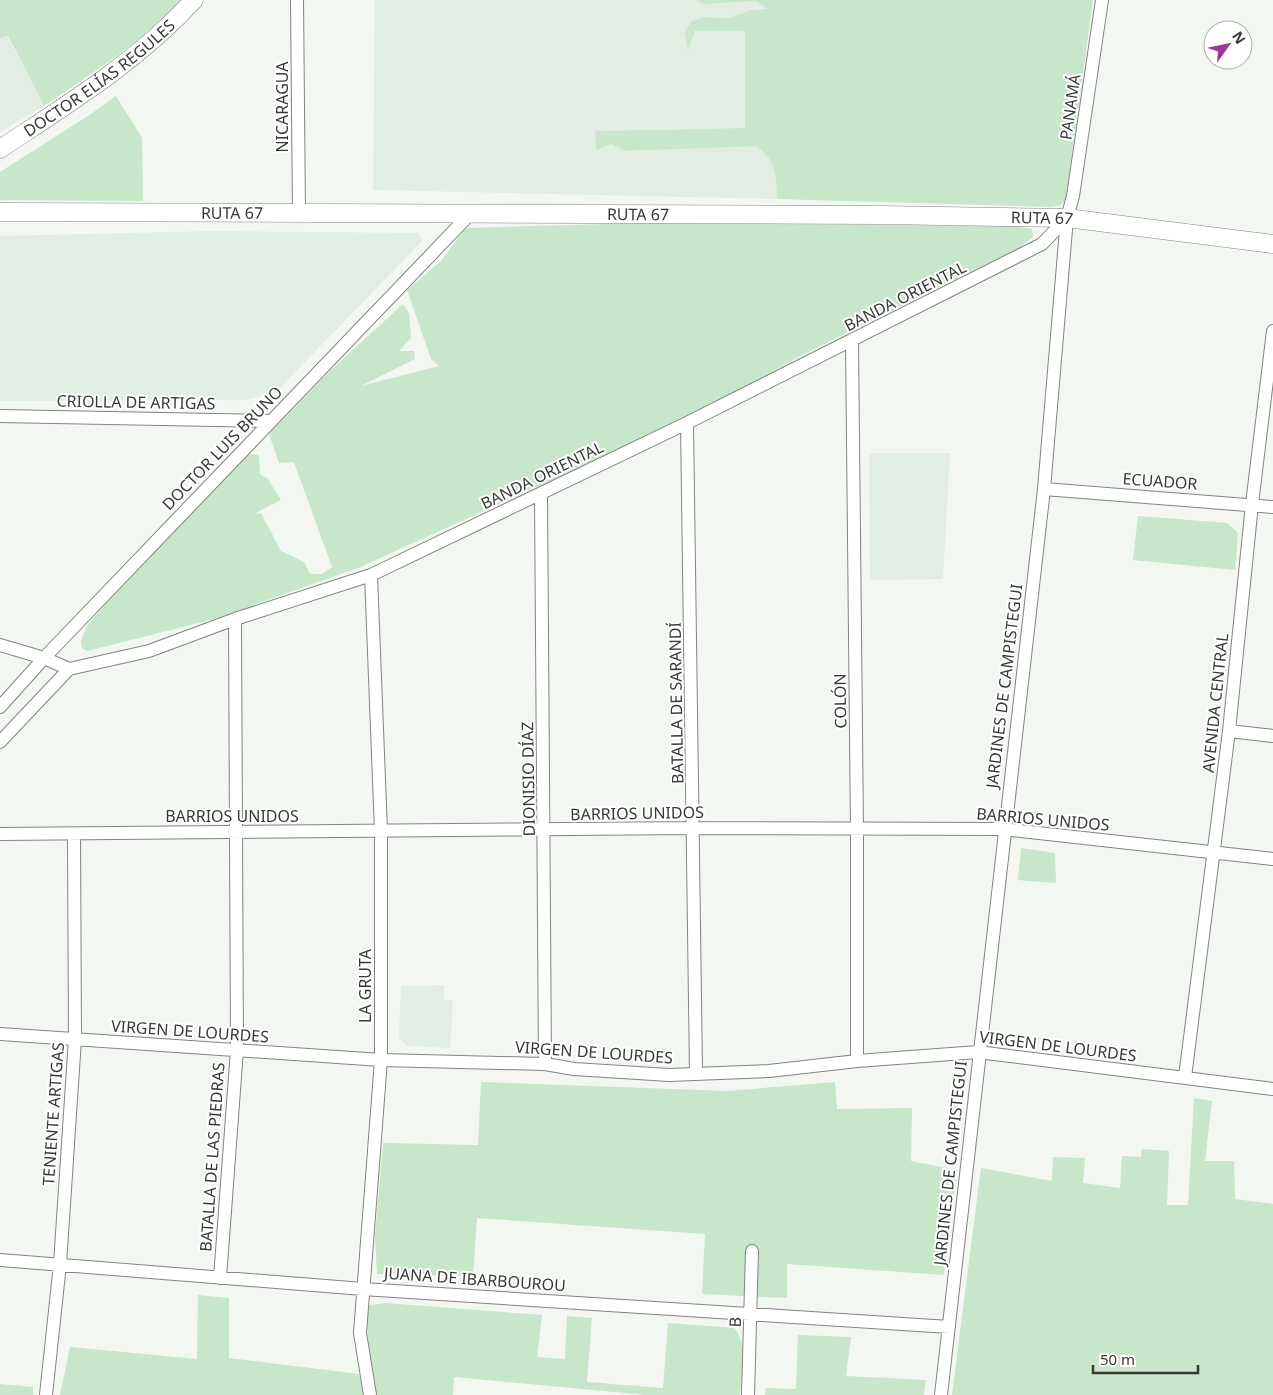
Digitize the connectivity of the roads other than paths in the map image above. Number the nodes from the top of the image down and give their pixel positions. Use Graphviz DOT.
graph roads {
  1 [pos="194,0"];
  2 [pos="297,0"];
  3 [pos="1102,0"];
  4 [pos="0,149"];
  5 [pos="0,212"];
  6 [pos="299,214"];
  7 [pos="470,214"];
  8 [pos="1067,218"];
  9 [pos="1273,244"];
  10 [pos="1273,331"];
  11 [pos="852,341"];
  12 [pos="0,416"];
  13 [pos="271,421"];
  14 [pos="687,423"];
  15 [pos="1044,489"];
  16 [pos="541,494"];
  17 [pos="1252,504"];
  18 [pos="1273,507"];
  19 [pos="371,574"];
  20 [pos="235,619"];
  21 [pos="0,645"];
  22 [pos="44,658"];
  23 [pos="69,669"];
  24 [pos="0,707"];
  25 [pos="1229,731"];
  26 [pos="1273,736"];
  27 [pos="0,742"];
  28 [pos="694,828"];
  29 [pos="1004,829"];
  30 [pos="544,830"];
  31 [pos="857,830"];
  32 [pos="381,831"];
  33 [pos="236,833"];
  34 [pos="0,834"];
  35 [pos="74,834"];
  36 [pos="1213,852"];
  37 [pos="1273,859"];
  38 [pos="0,1034"];
  39 [pos="75,1039"];
  40 [pos="236,1050"];
  41 [pos="978,1052"];
  42 [pos="381,1060"];
  43 [pos="857,1061"];
  44 [pos="545,1064"];
  45 [pos="696,1073"];
  46 [pos="1185,1077"];
  47 [pos="1273,1089"];
  48 [pos="752,1251"];
  49 [pos="0,1260"];
  50 [pos="60,1264"];
  51 [pos="220,1278"];
  52 [pos="363,1289"];
  53 [pos="752,1313"];
  54 [pos="949,1327"];
  55 [pos="46,1395"];
  56 [pos="370,1395"];
  57 [pos="748,1395"];
  58 [pos="941,1395"];
  1 -- 4 [label="street, DOCTOR ELÍAS REGULES"];
  2 -- 6 [label="street, NICARAGUA"];
  3 -- 8 [label="street, PANAMÁ"];
  5 -- 6 [label="street, RUTA 67"];
  6 -- 7 [label="street, RUTA 67"];
  7 -- 8 [label="street, RUTA 67"];
  7 -- 13 [label="street, DOCTOR LUIS BRUNO"];
  8 -- 9 [label="street, RUTA 67"];
  8 -- 11 [label="street, BANDA ORIENTAL"];
  8 -- 15 [label="street, JARDINES DE CAMPISTEGUI"];
  10 -- 17 [label="street, AVENIDA CENTRAL"];
  11 -- 14 [label="street, BANDA ORIENTAL"];
  11 -- 31 [label="street, COLÓN"];
  12 -- 13 [label="street, CRIOLLA DE ARTIGAS"];
  13 -- 22 [label="street, DOCTOR LUIS BRUNO"];
  14 -- 16 [label="street, BANDA ORIENTAL"];
  14 -- 28 [label="street, BATALLA DE SARANDÍ"];
  15 -- 17 [label="street, ECUADOR"];
  15 -- 29 [label="street, JARDINES DE CAMPISTEGUI"];
  16 -- 19 [label="street, BANDA ORIENTAL"];
  16 -- 30 [label="street, DIONISIO DÍAZ"];
  17 -- 18 [label="street, ECUADOR"];
  17 -- 25 [label="street, AVENIDA CENTRAL"];
  19 -- 20 [label="street, BANDA ORIENTAL"];
  19 -- 32 [label="street, LA GRUTA"];
  20 -- 23 [label="street, BANDA ORIENTAL"];
  20 -- 33 [label="street, BATALLA DE LAS PIEDRAS"];
  21 -- 22 [label="street"];
  22 -- 23 [label="street"];
  22 -- 24 [label="street, DOCTOR LUIS BRUNO"];
  23 -- 27 [label="street"];
  25 -- 26 [label="street"];
  25 -- 36 [label="street, AVENIDA CENTRAL"];
  28 -- 30 [label="street, BARRIOS UNIDOS"];
  28 -- 31 [label="street, BARRIOS UNIDOS"];
  28 -- 45 [label="street, BATALLA DE SARANDÍ"];
  29 -- 31 [label="street, BARRIOS UNIDOS"];
  29 -- 36 [label="street, BARRIOS UNIDOS"];
  29 -- 41 [label="street, JARDINES DE CAMPISTEGUI"];
  30 -- 32 [label="street, BARRIOS UNIDOS"];
  30 -- 44 [label="street, DIONISIO DÍAZ"];
  31 -- 43 [label="street, COLÓN"];
  32 -- 33 [label="street, BARRIOS UNIDOS"];
  32 -- 42 [label="street, LA GRUTA"];
  33 -- 35 [label="street, BARRIOS UNIDOS"];
  33 -- 40 [label="street, BATALLA DE LAS PIEDRAS"];
  34 -- 35 [label="street, BARRIOS UNIDOS"];
  35 -- 39 [label="street, TENIENTE ARTIGAS"];
  36 -- 37 [label="street, BARRIOS UNIDOS"];
  36 -- 46 [label="street, AVENIDA CENTRAL"];
  38 -- 39 [label="street, VIRGEN DE LOURDES"];
  39 -- 40 [label="street, VIRGEN DE LOURDES"];
  39 -- 50 [label="street, TENIENTE ARTIGAS"];
  40 -- 42 [label="street, VIRGEN DE LOURDES"];
  40 -- 51 [label="street, BATALLA DE LAS PIEDRAS"];
  41 -- 43 [label="street, VIRGEN DE LOURDES"];
  41 -- 46 [label="street, VIRGEN DE LOURDES"];
  41 -- 54 [label="street, JARDINES DE CAMPISTEGUI"];
  42 -- 44 [label="street, VIRGEN DE LOURDES"];
  42 -- 52 [label="street, LA GRUTA"];
  43 -- 45 [label="street, VIRGEN DE LOURDES"];
  44 -- 45 [label="street, VIRGEN DE LOURDES"];
  46 -- 47 [label="street, VIRGEN DE LOURDES"];
  48 -- 53 [label="street, B"];
  49 -- 50 [label="street, JUANA DE IBARBOUROU"];
  50 -- 51 [label="street, JUANA DE IBARBOUROU"];
  50 -- 55 [label="street, TENIENTE ARTIGAS"];
  51 -- 52 [label="street, JUANA DE IBARBOUROU"];
  52 -- 53 [label="street, JUANA DE IBARBOUROU"];
  52 -- 56 [label="street, LA GRUTA"];
  53 -- 54 [label="street, JUANA DE IBARBOUROU"];
  53 -- 57 [label="street, B"];
  54 -- 58 [label="street, JARDINES DE CAMPISTEGUI"];
}
